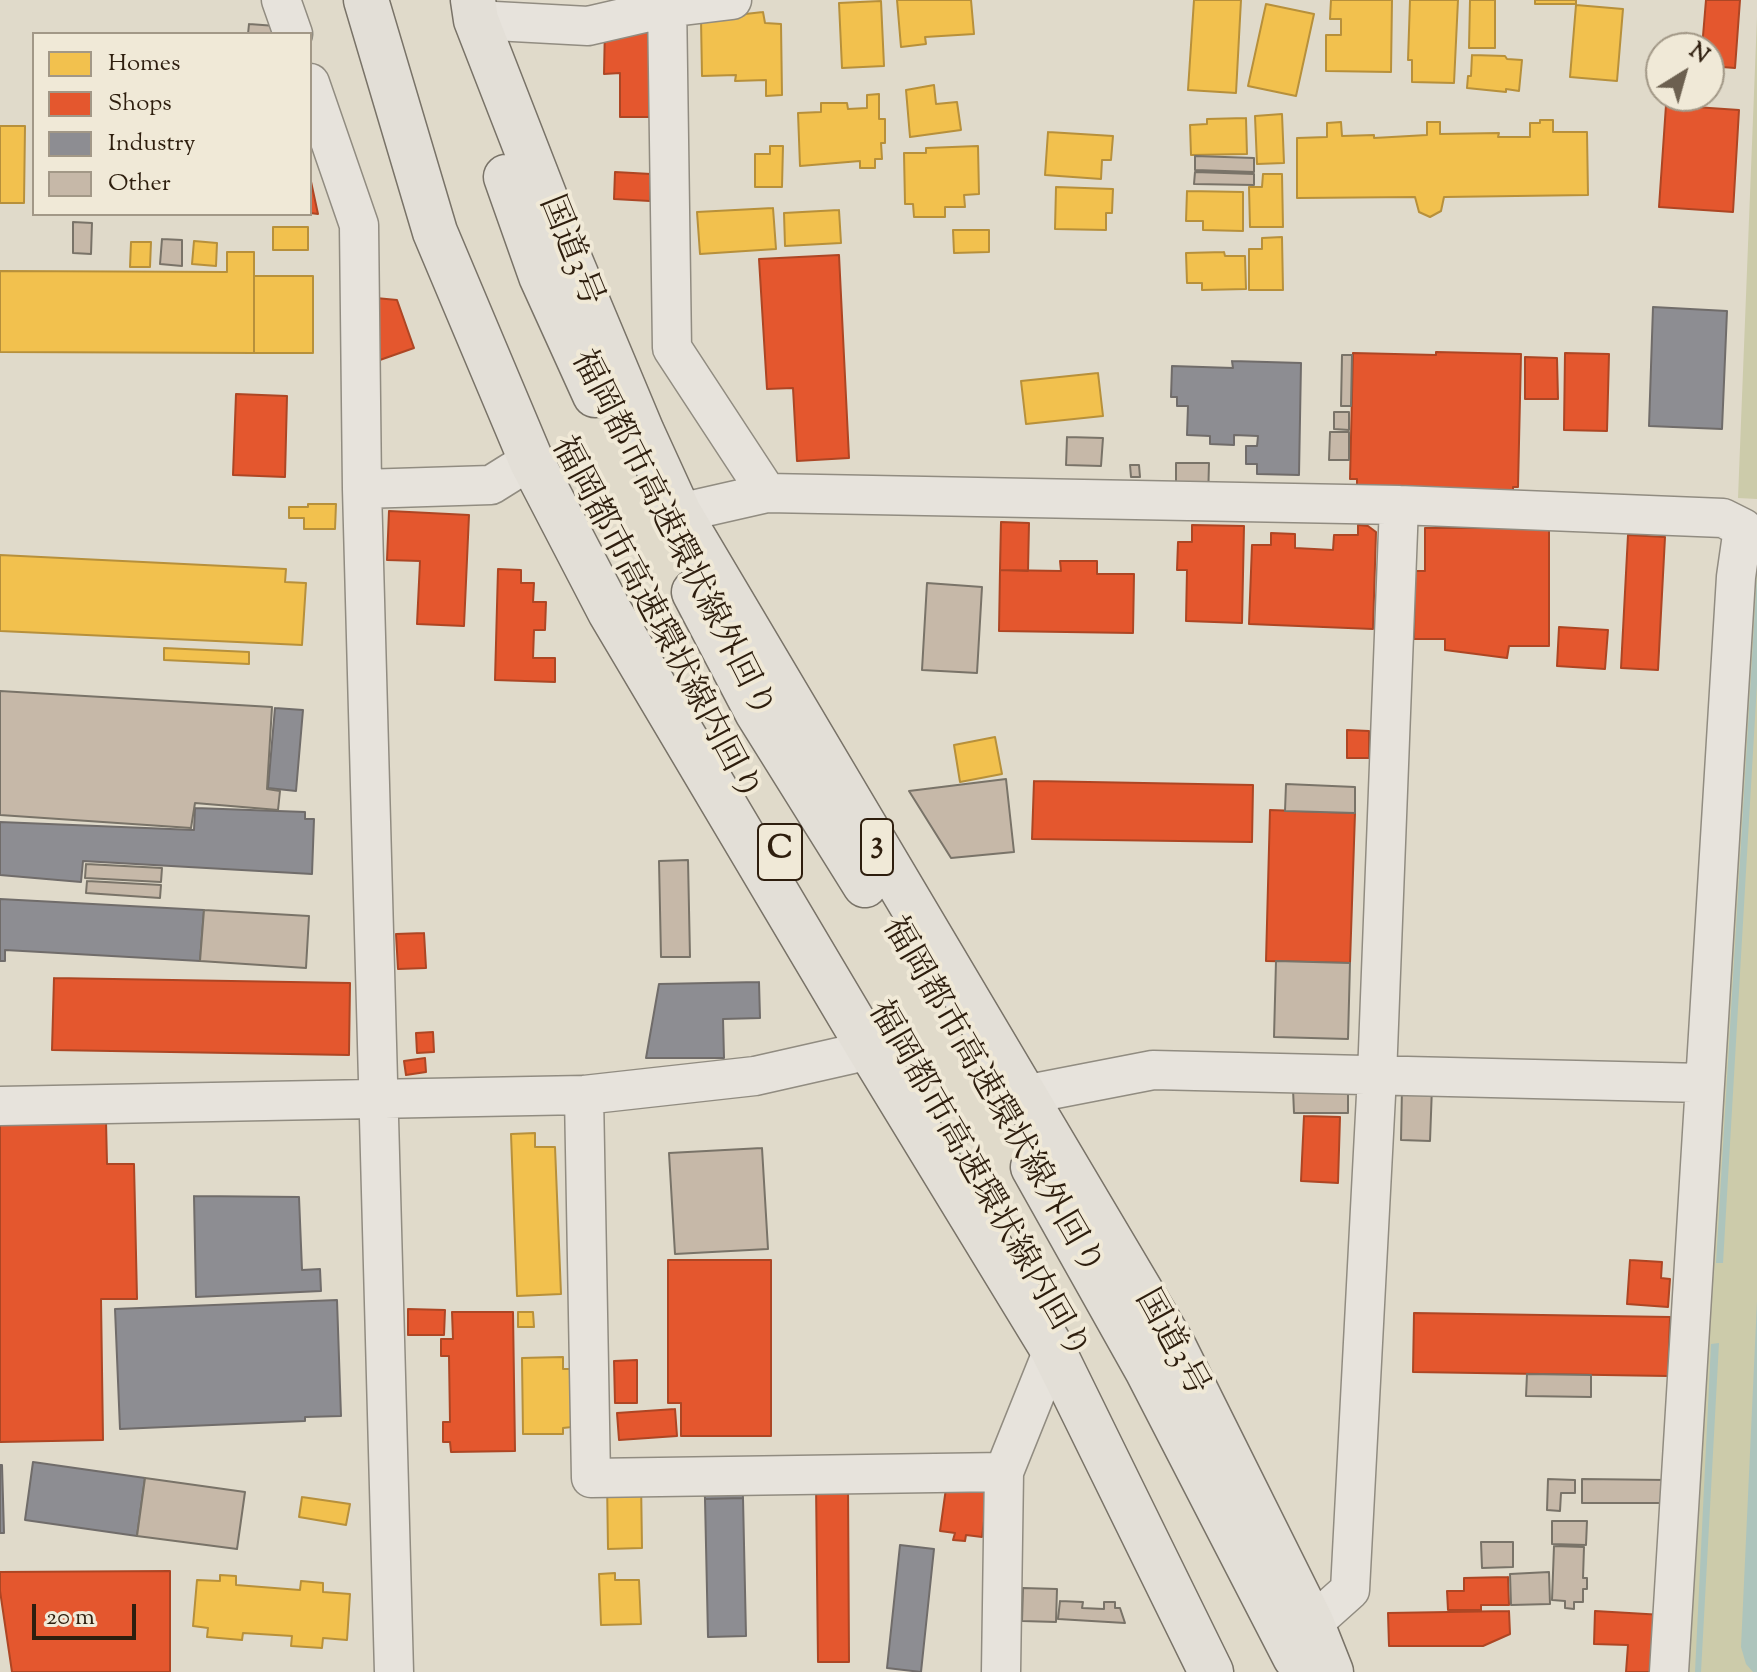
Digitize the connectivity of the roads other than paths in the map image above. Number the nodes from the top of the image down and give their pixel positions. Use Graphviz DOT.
graph roads {
  1 [pos="281,0"];
  2 [pos="366,0"];
  3 [pos="391,0"];
  4 [pos="732,0"];
  5 [pos="666,4"];
  6 [pos="466,7"];
  7 [pos="292,32"];
  8 [pos="312,89"];
  9 [pos="531,460"];
  10 [pos="362,489"];
  11 [pos="767,493"];
  12 [pos="1399,505"];
  13 [pos="679,513"];
  14 [pos="870,1050"];
  15 [pos="1377,1076"];
  16 [pos="1703,1083"];
  17 [pos="584,1095"];
  18 [pos="1024,1095"];
  19 [pos="379,1097"];
  20 [pos="0,1106"];
  21 [pos="1053,1350"];
  22 [pos="1004,1472"];
  23 [pos="1199,1590"];
  24 [pos="1312,1624"];
  25 [pos="394,1672"];
  26 [pos="1001,1672"];
  27 [pos="1211,1672"];
  28 [pos="1227,1672"];
  29 [pos="1237,1672"];
  30 [pos="1302,1672"];
  31 [pos="1331,1672"];
  32 [pos="1669,1672"];
  1 -- 7 [label="street"];
  2 -- 9 [label="highway"];
  3 -- 23 [label="highway, 福岡都市高速環状線内回り / C"];
  4 -- 5 [label="street"];
  5 -- 6 [label="street"];
  5 -- 11 [label="street"];
  6 -- 13 [label="highway, 国道3号 / 3"];
  6 -- 30 [label="highway, 福岡都市高速環状線外回り / C"];
  8 -- 10 [label="street"];
  9 -- 10 [label="street"];
  9 -- 14 [label="highway"];
  10 -- 19 [label="street"];
  11 -- 12 [label="street"];
  11 -- 13 [label="street"];
  12 -- 15 [label="street"];
  12 -- 16 [label="street"];
  13 -- 18 [label="highway, 国道3号 / 3"];
  14 -- 17 [label="street"];
  14 -- 21 [label="highway"];
  15 -- 16 [label="street"];
  15 -- 18 [label="street"];
  15 -- 24 [label="street"];
  16 -- 32 [label="street"];
  17 -- 19 [label="street"];
  17 -- 22 [label="street"];
  18 -- 24 [label="highway, 国道3号 / 3"];
  19 -- 20 [label="street"];
  19 -- 25 [label="street"];
  21 -- 22 [label="street"];
  21 -- 27 [label="highway"];
  22 -- 26 [label="street"];
  23 -- 28 [label="highway"];
  23 -- 29 [label="highway, 福岡都市高速環状線内回り / C"];
  24 -- 31 [label="highway, 国道3号 / 3"];
}
